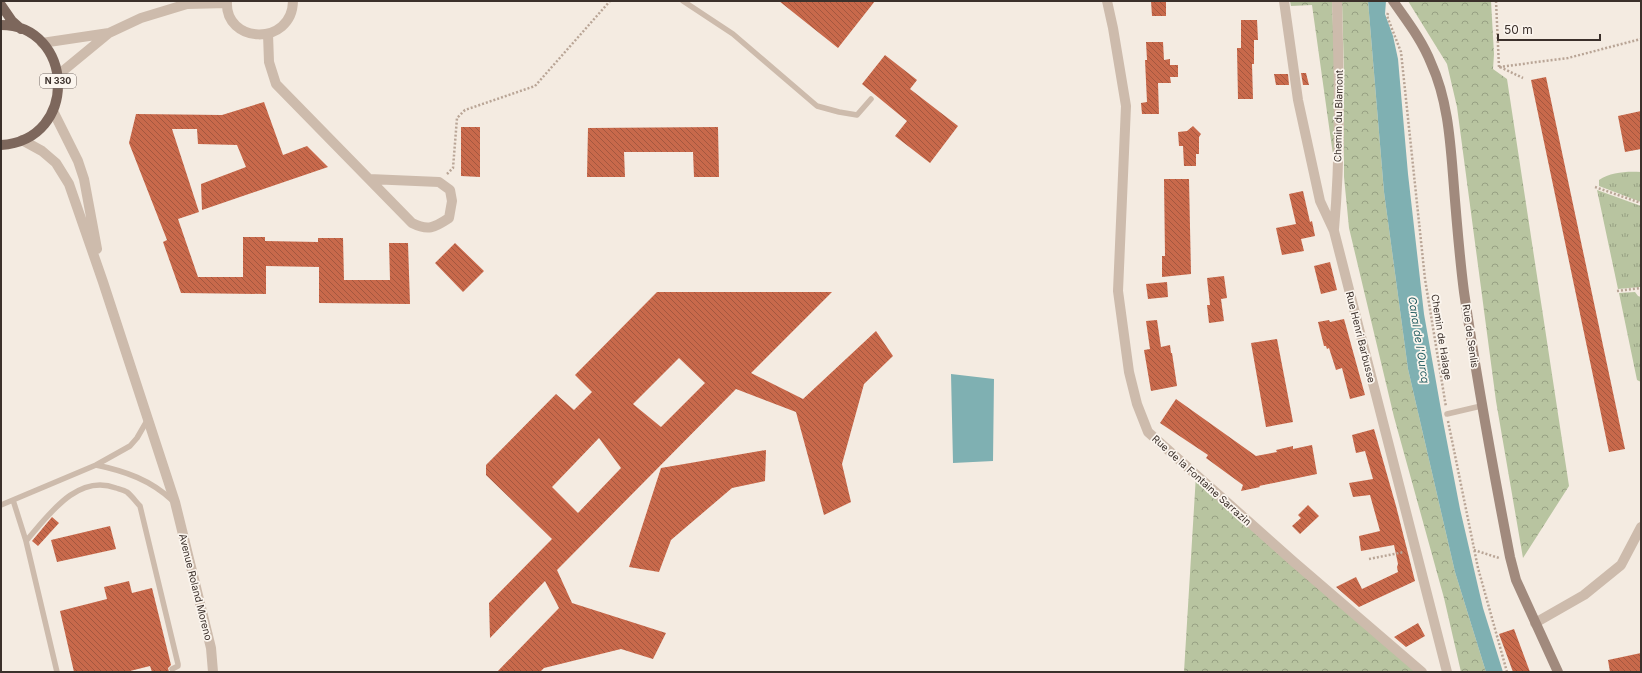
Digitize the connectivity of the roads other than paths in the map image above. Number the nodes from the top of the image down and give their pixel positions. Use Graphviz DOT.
graph roads {
  1 [pos="293,1"];
  2 [pos="683,1"];
  3 [pos="1107,1"];
  4 [pos="1284,1"];
  5 [pos="1337,1"];
  6 [pos="227,2"];
  7 [pos="1392,4"];
  8 [pos="1,5"];
  9 [pos="1,25"];
  10 [pos="21,29"];
  11 [pos="109,33"];
  12 [pos="268,34"];
  13 [pos="42,43"];
  14 [pos="58,75"];
  15 [pos="871,99"];
  16 [pos="53,111"];
  17 [pos="22,140"];
  18 [pos="1,145"];
  19 [pos="369,179"];
  20 [pos="1334,231"];
  21 [pos="103,282"];
  22 [pos="1481,406"];
  23 [pos="1447,414"];
  24 [pos="148,419"];
  25 [pos="96,465"];
  26 [pos="13,500"];
  27 [pos="174,502"];
  28 [pos="1,505"];
  29 [pos="1641,527"];
  30 [pos="26,541"];
  31 [pos="1535,623"];
  32 [pos="172,669"];
  33 [pos="57,672"];
  34 [pos="214,672"];
  35 [pos="1422,672"];
  36 [pos="1446,672"];
  37 [pos="1558,672"];
  1 -- 12 [label="street"];
  2 -- 15 [label="lane"];
  3 -- 35 [label="street, Rue de la Fontaine Sarrazin"];
  4 -- 20 [label="street, Rue Henri Barbusse"];
  5 -- 20 [label="street, Chemin du Blamont"];
  6 -- 11 [label="street"];
  6 -- 12 [label="street"];
  7 -- 22 [label="main road, Rue de Senlis"];
  8 -- 10 [label="main road, N 330"];
  9 -- 10 [label="main road, N 330"];
  10 -- 13 [label="main road, N 330"];
  11 -- 13 [label="street"];
  11 -- 14 [label="street"];
  12 -- 19 [label="street"];
  13 -- 14 [label="main road, N 330"];
  14 -- 16 [label="main road, N 330"];
  16 -- 17 [label="main road, N 330"];
  16 -- 21 [label="street"];
  17 -- 18 [label="main road, N 330"];
  17 -- 21 [label="street"];
  19 -- 19 [label="street"];
  20 -- 36 [label="street, Rue Henri Barbusse"];
  21 -- 24 [label="street, Avenue Roland Moreno"];
  22 -- 23 [label="lane"];
  22 -- 31 [label="main road, Rue de Senlis"];
  24 -- 25 [label="lane"];
  24 -- 27 [label="street, Avenue Roland Moreno"];
  25 -- 26 [label="lane"];
  25 -- 27 [label="lane"];
  26 -- 28 [label="lane"];
  26 -- 30 [label="lane"];
  27 -- 34 [label="street, Avenue Roland Moreno"];
  29 -- 31 [label="street"];
  30 -- 32 [label="lane"];
  30 -- 33 [label="lane"];
  31 -- 37 [label="main road, Rue de Senlis"];
}
